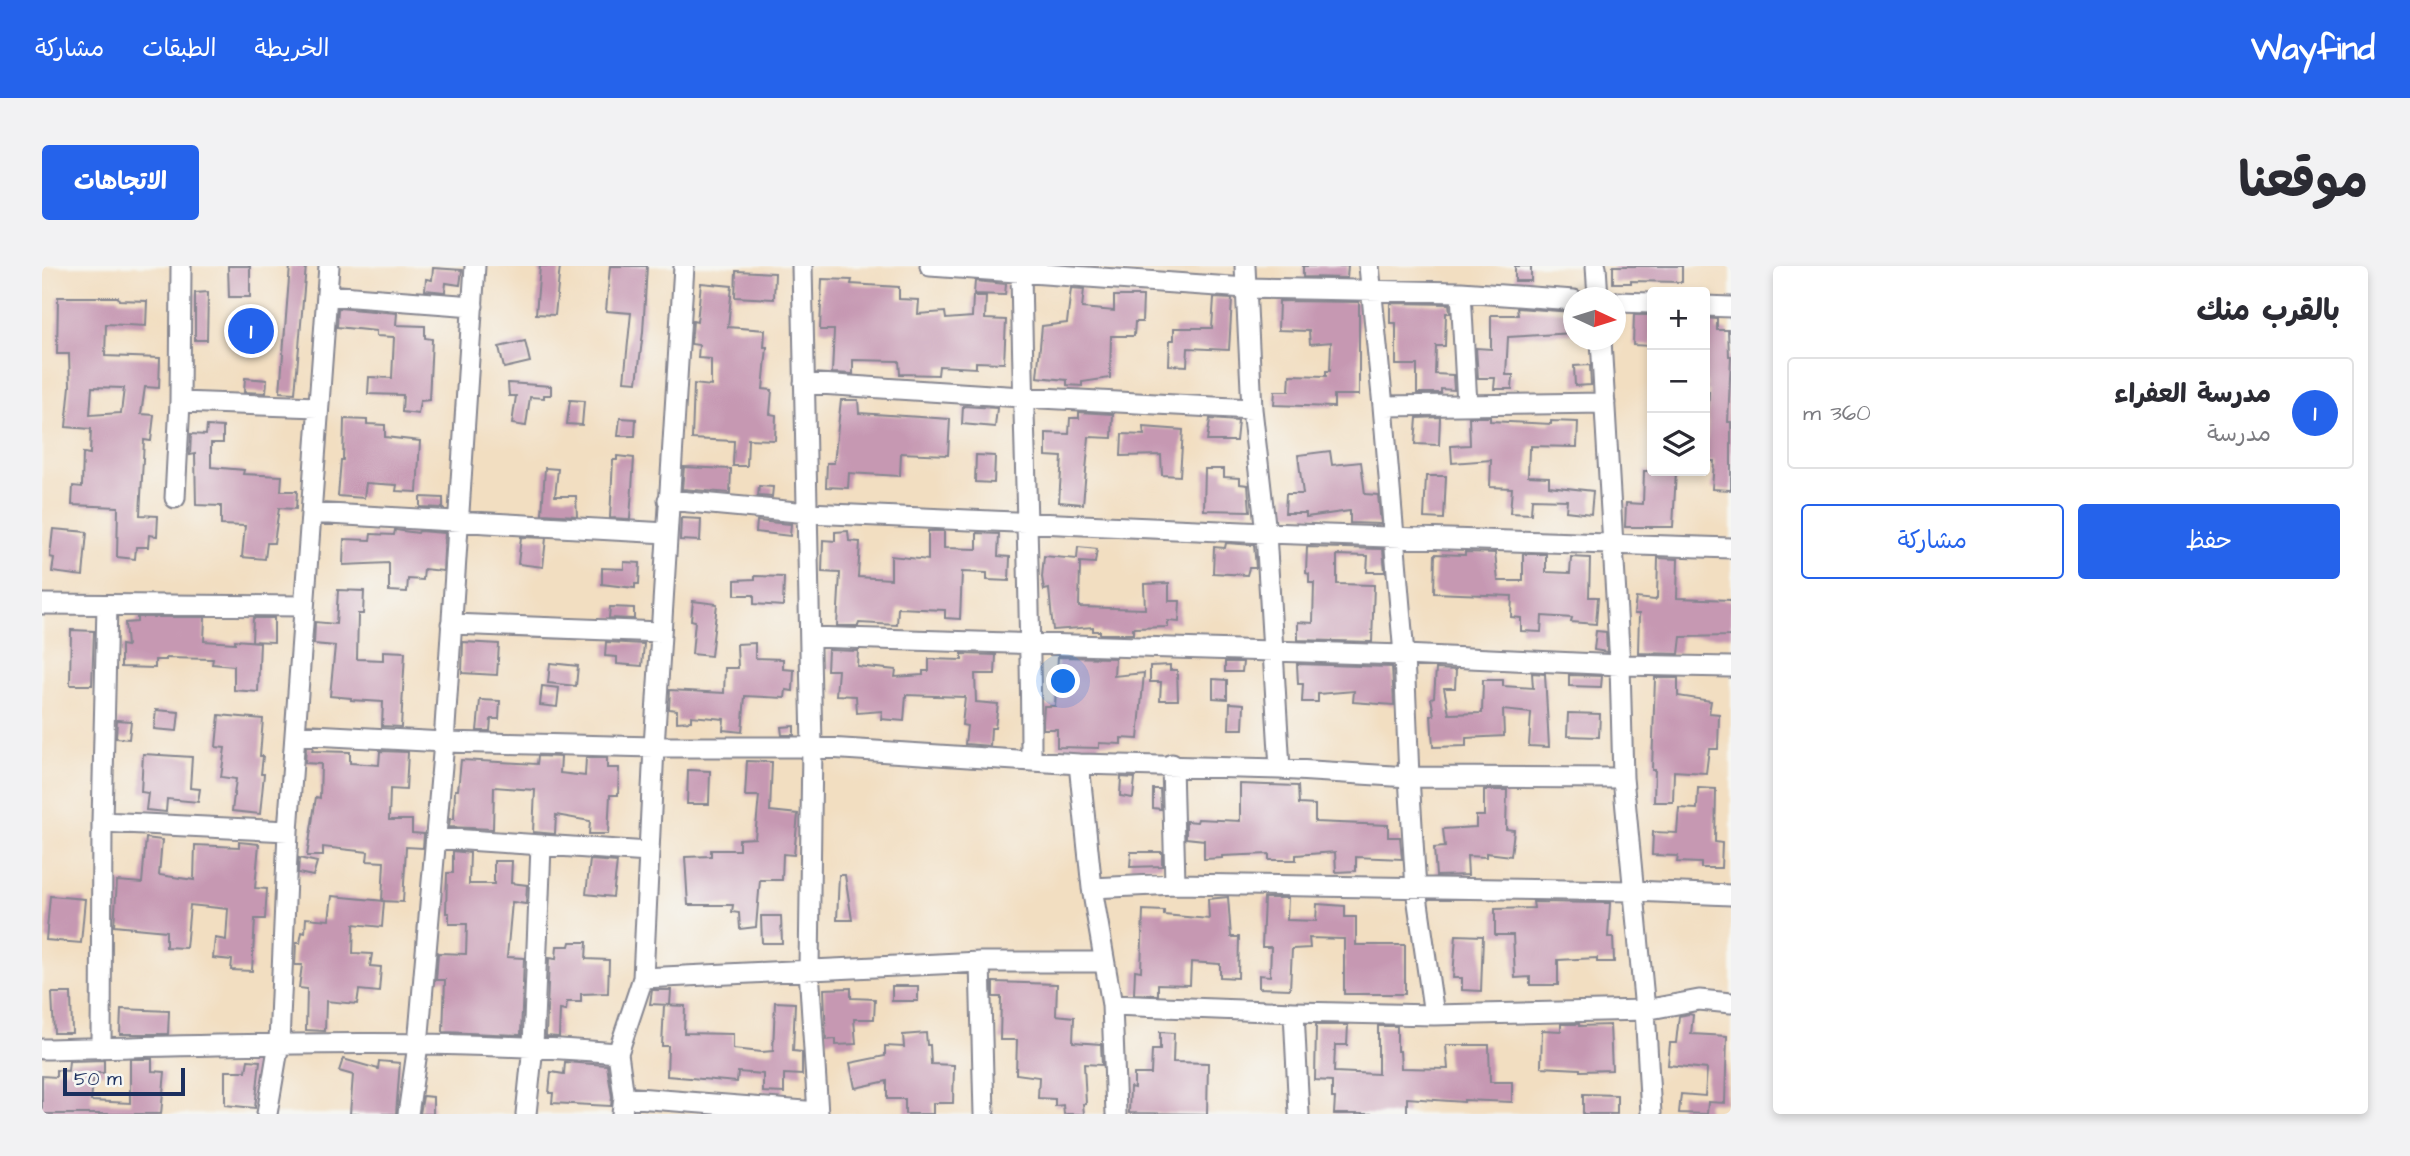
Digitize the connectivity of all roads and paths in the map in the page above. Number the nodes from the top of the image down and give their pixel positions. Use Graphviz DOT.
graph roads {
  1 [pos="181,266"];
  2 [pos="329,266"];
  3 [pos="475,266"];
  4 [pos="684,266"];
  5 [pos="802,266"];
  6 [pos="930,266"];
  7 [pos="1245,266"];
  8 [pos="1369,266"];
  9 [pos="1596,266"];
  10 [pos="1021,268"];
  11 [pos="1119,273"];
  12 [pos="1597,287"];
  13 [pos="1246,288"];
  14 [pos="1370,290"];
  15 [pos="1461,292"];
  16 [pos="327,295"];
  17 [pos="1563,299"];
  18 [pos="1626,302"];
  19 [pos="1647,303"];
  20 [pos="473,306"];
  21 [pos="1710,306"];
  22 [pos="1731,307"];
  23 [pos="1602,350"];
  24 [pos="804,383"];
  25 [pos="1022,397"];
  26 [pos="180,402"];
  27 [pos="1605,403"];
  28 [pos="1467,405"];
  29 [pos="1383,406"];
  30 [pos="318,407"];
  31 [pos="1252,409"];
  32 [pos="175,498"];
  33 [pos="668,500"];
  34 [pos="311,513"];
  35 [pos="808,513"];
  36 [pos="458,521"];
  37 [pos="1026,522"];
  38 [pos="667,533"];
  39 [pos="1266,533"];
  40 [pos="1393,537"];
  41 [pos="1612,545"];
  42 [pos="1731,548"];
  43 [pos="42,604"];
  44 [pos="107,605"];
  45 [pos="304,607"];
  46 [pos="451,624"];
  47 [pos="661,632"];
  48 [pos="810,637"];
  49 [pos="1031,642"];
  50 [pos="1274,651"];
  51 [pos="1404,655"];
  52 [pos="1620,665"];
  53 [pos="1731,667"];
  54 [pos="295,734"];
  55 [pos="444,742"];
  56 [pos="654,747"];
  57 [pos="812,747"];
  58 [pos="1031,761"];
  59 [pos="1079,764"];
  60 [pos="1172,764"];
  61 [pos="1280,769"];
  62 [pos="1409,777"];
  63 [pos="1623,778"];
  64 [pos="102,822"];
  65 [pos="288,831"];
  66 [pos="436,838"];
  67 [pos="541,846"];
  68 [pos="649,852"];
  69 [pos="1175,884"];
  70 [pos="1092,888"];
  71 [pos="1416,889"];
  72 [pos="1633,891"];
  73 [pos="1731,895"];
  74 [pos="979,962"];
  75 [pos="1103,962"];
  76 [pos="809,969"];
  77 [pos="643,978"];
  78 [pos="1731,1003"];
  79 [pos="1112,1005"];
  80 [pos="1645,1010"];
  81 [pos="1294,1012"];
  82 [pos="1434,1015"];
  83 [pos="279,1043"];
  84 [pos="418,1045"];
  85 [pos="533,1046"];
  86 [pos="101,1048"];
  87 [pos="42,1049"];
  88 [pos="618,1053"];
  89 [pos="623,1106"];
  90 [pos="818,1113"];
  91 [pos="267,1114"];
  92 [pos="408,1114"];
  93 [pos="526,1114"];
  94 [pos="984,1114"];
  95 [pos="1116,1114"];
  96 [pos="1299,1114"];
  97 [pos="1651,1114"];
  1 -- 26 [label="street"];
  2 -- 16 [label="street"];
  3 -- 20 [label="street"];
  4 -- 33 [label="street"];
  5 -- 24 [label="street"];
  6 -- 10 [label="street"];
  7 -- 13 [label="street"];
  8 -- 14 [label="street"];
  9 -- 12 [label="street"];
  10 -- 11 [label="street"];
  10 -- 25 [label="street"];
  11 -- 13 [label="street"];
  13 -- 14 [label="street"];
  13 -- 31 [label="street"];
  14 -- 15 [label="street"];
  14 -- 29 [label="street"];
  15 -- 17 [label="street"];
  15 -- 28 [label="street"];
  16 -- 20 [label="street"];
  16 -- 30 [label="street"];
  18 -- 19 [label="street"];
  20 -- 36 [label="street"];
  21 -- 22 [label="street"];
  23 -- 27 [label="street"];
  24 -- 25 [label="street"];
  24 -- 35 [label="street"];
  25 -- 31 [label="street"];
  25 -- 37 [label="street"];
  26 -- 30 [label="street"];
  26 -- 32 [label="street"];
  27 -- 28 [label="street"];
  27 -- 41 [label="street"];
  28 -- 29 [label="street"];
  29 -- 40 [label="street"];
  30 -- 34 [label="street"];
  31 -- 39 [label="street"];
  33 -- 35 [label="street"];
  33 -- 38 [label="street"];
  34 -- 36 [label="street"];
  34 -- 45 [label="street"];
  35 -- 37 [label="street"];
  35 -- 48 [label="street"];
  36 -- 38 [label="street"];
  36 -- 46 [label="street"];
  37 -- 39 [label="street"];
  37 -- 49 [label="street"];
  38 -- 47 [label="street"];
  39 -- 40 [label="street"];
  39 -- 50 [label="street"];
  40 -- 41 [label="street"];
  40 -- 51 [label="street"];
  41 -- 42 [label="street"];
  41 -- 52 [label="street"];
  43 -- 44 [label="street"];
  44 -- 45 [label="street"];
  44 -- 64 [label="street"];
  45 -- 54 [label="street"];
  46 -- 47 [label="street"];
  46 -- 55 [label="street"];
  47 -- 56 [label="street"];
  48 -- 49 [label="street"];
  48 -- 57 [label="street"];
  49 -- 50 [label="street"];
  49 -- 58 [label="street"];
  50 -- 51 [label="street"];
  50 -- 61 [label="street"];
  51 -- 52 [label="street"];
  51 -- 62 [label="street"];
  52 -- 53 [label="street"];
  52 -- 63 [label="street"];
  54 -- 55 [label="street"];
  54 -- 65 [label="street"];
  55 -- 56 [label="street"];
  55 -- 66 [label="street"];
  56 -- 57 [label="street"];
  56 -- 68 [label="street"];
  57 -- 58 [label="street"];
  57 -- 76 [label="street"];
  58 -- 59 [label="street"];
  59 -- 60 [label="street"];
  59 -- 70 [label="street"];
  60 -- 61 [label="street"];
  60 -- 69 [label="street"];
  61 -- 62 [label="street"];
  62 -- 63 [label="street"];
  62 -- 71 [label="street"];
  63 -- 72 [label="street"];
  64 -- 65 [label="street"];
  64 -- 86 [label="street"];
  65 -- 83 [label="street"];
  66 -- 67 [label="street"];
  66 -- 84 [label="street"];
  67 -- 68 [label="street"];
  67 -- 85 [label="street"];
  68 -- 77 [label="street"];
  69 -- 70 [label="street"];
  69 -- 71 [label="street"];
  70 -- 75 [label="street"];
  71 -- 72 [label="street"];
  71 -- 82 [label="street"];
  72 -- 73 [label="street"];
  72 -- 80 [label="street"];
  74 -- 75 [label="street"];
  74 -- 76 [label="street"];
  74 -- 94 [label="street"];
  75 -- 79 [label="street"];
  76 -- 77 [label="street"];
  76 -- 90 [label="street"];
  77 -- 88 [label="street"];
  78 -- 80 [label="street"];
  79 -- 81 [label="street"];
  79 -- 95 [label="street"];
  80 -- 82 [label="street"];
  80 -- 97 [label="street"];
  81 -- 82 [label="street"];
  81 -- 96 [label="street"];
  83 -- 84 [label="street"];
  83 -- 86 [label="street"];
  83 -- 91 [label="street"];
  84 -- 85 [label="street"];
  84 -- 92 [label="street"];
  85 -- 88 [label="street"];
  85 -- 93 [label="street"];
  86 -- 87 [label="street"];
  88 -- 89 [label="street"];
  89 -- 90 [label="street"];
}
